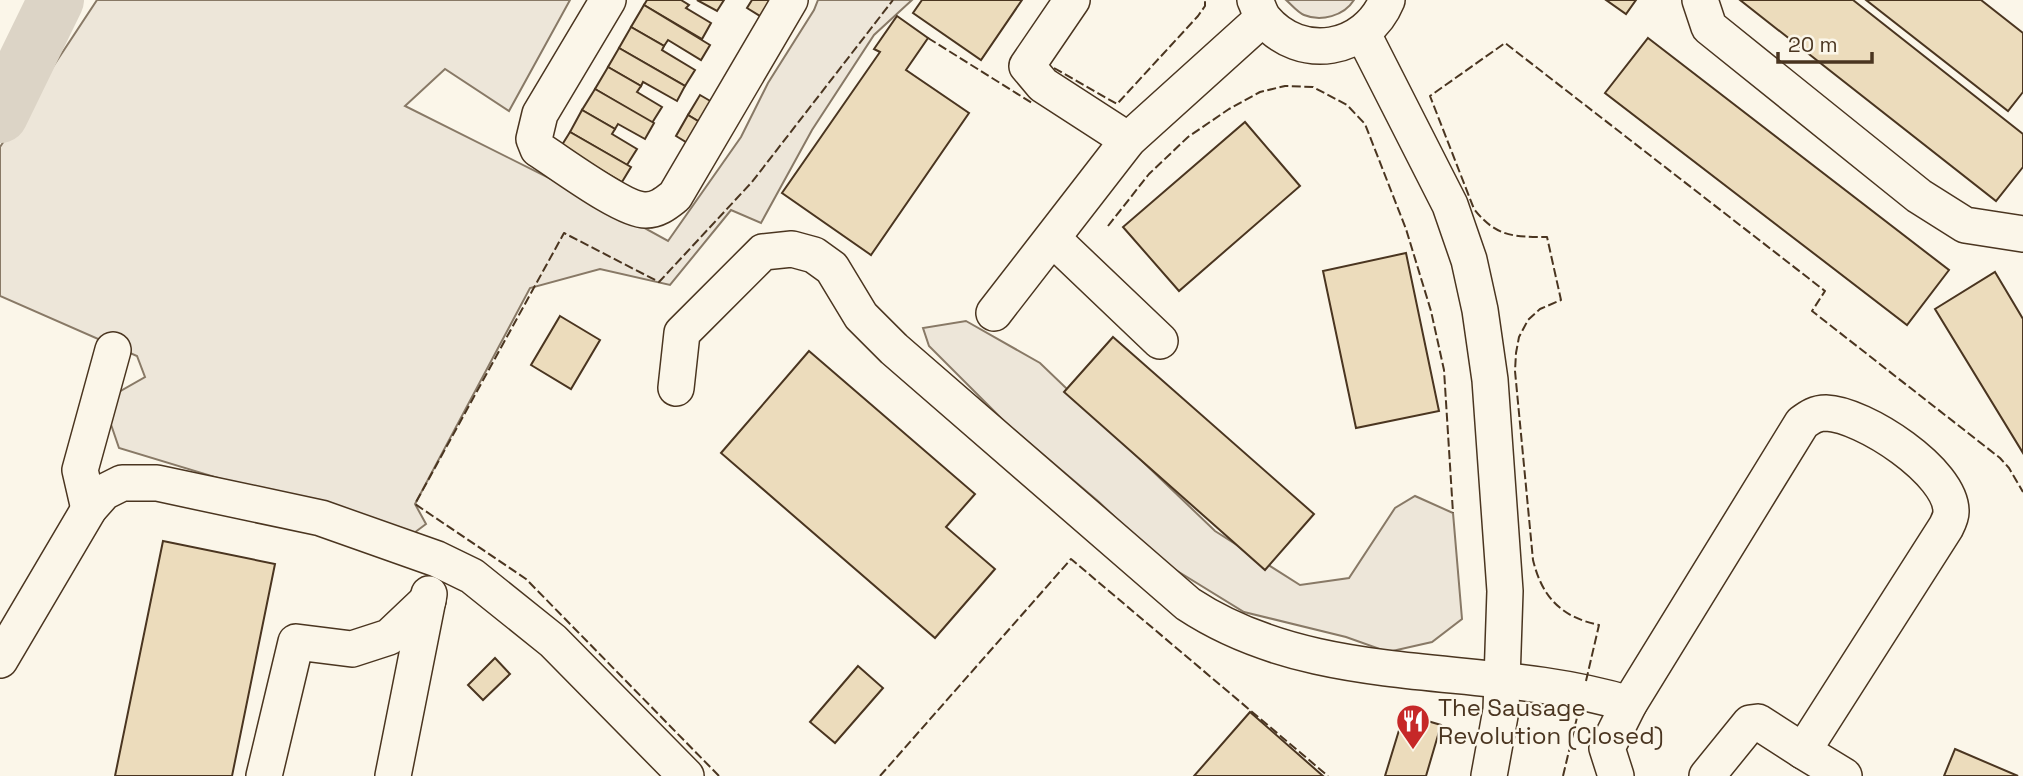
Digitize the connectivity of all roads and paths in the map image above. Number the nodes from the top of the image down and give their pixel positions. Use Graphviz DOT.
graph roads {
  1 [pos="608,0"];
  2 [pos="790,0"];
  3 [pos="1072,0"];
  4 [pos="1387,0"];
  5 [pos="1700,0"];
  6 [pos="1259,9"];
  7 [pos="1363,34"];
  8 [pos="1128,139"];
  9 [pos="2023,234"];
  10 [pos="1053,239"];
  11 [pos="994,313"];
  12 [pos="1160,341"];
  13 [pos="113,350"];
  14 [pos="676,388"];
  15 [pos="89,509"];
  16 [pos="437,559"];
  17 [pos="428,600"];
  18 [pos="0,660"];
  19 [pos="1503,680"];
  20 [pos="1629,704"];
  21 [pos="1803,751"];
  22 [pos="264,776"];
  23 [pos="393,776"];
  24 [pos="686,776"];
  25 [pos="1489,776"];
  26 [pos="1616,776"];
  27 [pos="1707,776"];
  28 [pos="1844,776"];
  1 -- 2 [label="street"];
  3 -- 8 [label="street"];
  4 -- 7 [label="street"];
  5 -- 9 [label="street"];
  6 -- 7 [label="street"];
  6 -- 8 [label="street"];
  7 -- 19 [label="street"];
  8 -- 10 [label="street"];
  10 -- 11 [label="street"];
  10 -- 12 [label="street"];
  13 -- 15 [label="street"];
  14 -- 19 [label="street"];
  15 -- 16 [label="street"];
  15 -- 18 [label="street"];
  16 -- 17 [label="street"];
  16 -- 24 [label="street"];
  17 -- 22 [label="street"];
  17 -- 23 [label="street"];
  19 -- 20 [label="street"];
  19 -- 25 [label="street"];
  20 -- 21 [label="street"];
  20 -- 26 [label="street"];
  21 -- 27 [label="street"];
  21 -- 28 [label="street"];
}
